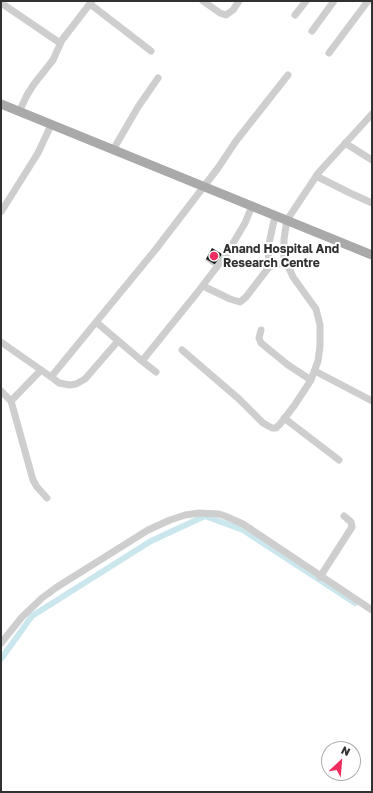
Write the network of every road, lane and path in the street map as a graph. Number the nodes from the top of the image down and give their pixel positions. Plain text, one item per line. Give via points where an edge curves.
1 (204, 1) edge
2 (239, 1) edge
3 (306, 1) edge
4 (334, 1) edge
5 (368, 1) edge
6 (1, 3) edge
7 (91, 3) edge
8 (295, 15) dead end
9 (312, 31) dead end
10 (60, 43) junction
11 (151, 51) dead end
12 (329, 53) dead end
13 (288, 75) dead end
14 (158, 78) dead end
15 (1, 104) edge
16 (19, 112) junction
17 (372, 114) edge
18 (51, 124) junction
19 (345, 143) junction
20 (113, 150) junction
21 (372, 160) edge
22 (316, 176) junction
23 (203, 186) junction
24 (372, 203) edge
25 (252, 206) junction
26 (1, 212) edge
27 (275, 216) junction
28 (287, 220) junction
29 (372, 255) edge
30 (286, 262) junction
31 (269, 267) junction
32 (203, 286) junction
33 (96, 322) junction
34 (261, 330) dead end
35 (118, 341) junction
36 (3, 346) edge
37 (182, 350) dead end
38 (142, 361) junction
39 (41, 370) junction
40 (315, 371) junction
41 (156, 372) dead end
42 (51, 377) junction
43 (311, 380) junction
44 (1, 391) edge
45 (11, 401) junction
46 (372, 401) edge
47 (284, 418) junction
48 (339, 460) dead end
49 (47, 498) dead end
50 (344, 516) dead end
51 (320, 577) junction
52 (372, 610) edge
53 (1, 643) edge

1 - 2 street via 226,15
3 - 8 street
4 - 9 street
5 - 12 street
6 - 10 street
7 - 10 street
7 - 11 street
10 - 16 street via 53,60 34,84
13 - 23 street
14 - 20 street
15 - 16 main road
16 - 18 main road
17 - 19 street
18 - 20 main road
18 - 26 street via 38,153
19 - 21 street
19 - 22 street
20 - 23 main road
22 - 24 street
22 - 28 street
23 - 25 main road
23 - 33 street
25 - 27 main road
25 - 32 street via 236,239
27 - 28 main road
27 - 31 street via 268,248
28 - 29 main road
28 - 30 street via 283,250
30 - 31 street
30 - 40 street via 319,316 320,346
31 - 32 street via 240,302 230,300
32 - 38 street
33 - 35 street
33 - 42 street
34 - 43 street via 258,338 261,343
35 - 38 street
35 - 42 street via 82,382 65,385
36 - 39 street
37 - 47 street via 263,423 276,428
38 - 41 street
39 - 42 street
39 - 45 street
40 - 43 street
40 - 46 street
43 - 47 street
44 - 45 street
45 - 49 street via 33,480
47 - 48 street
50 - 51 street via 351,522 352,527
51 - 52 street
51 - 53 street via 257,533 226,516 209,513 185,515 148,530 48,593 22,617

